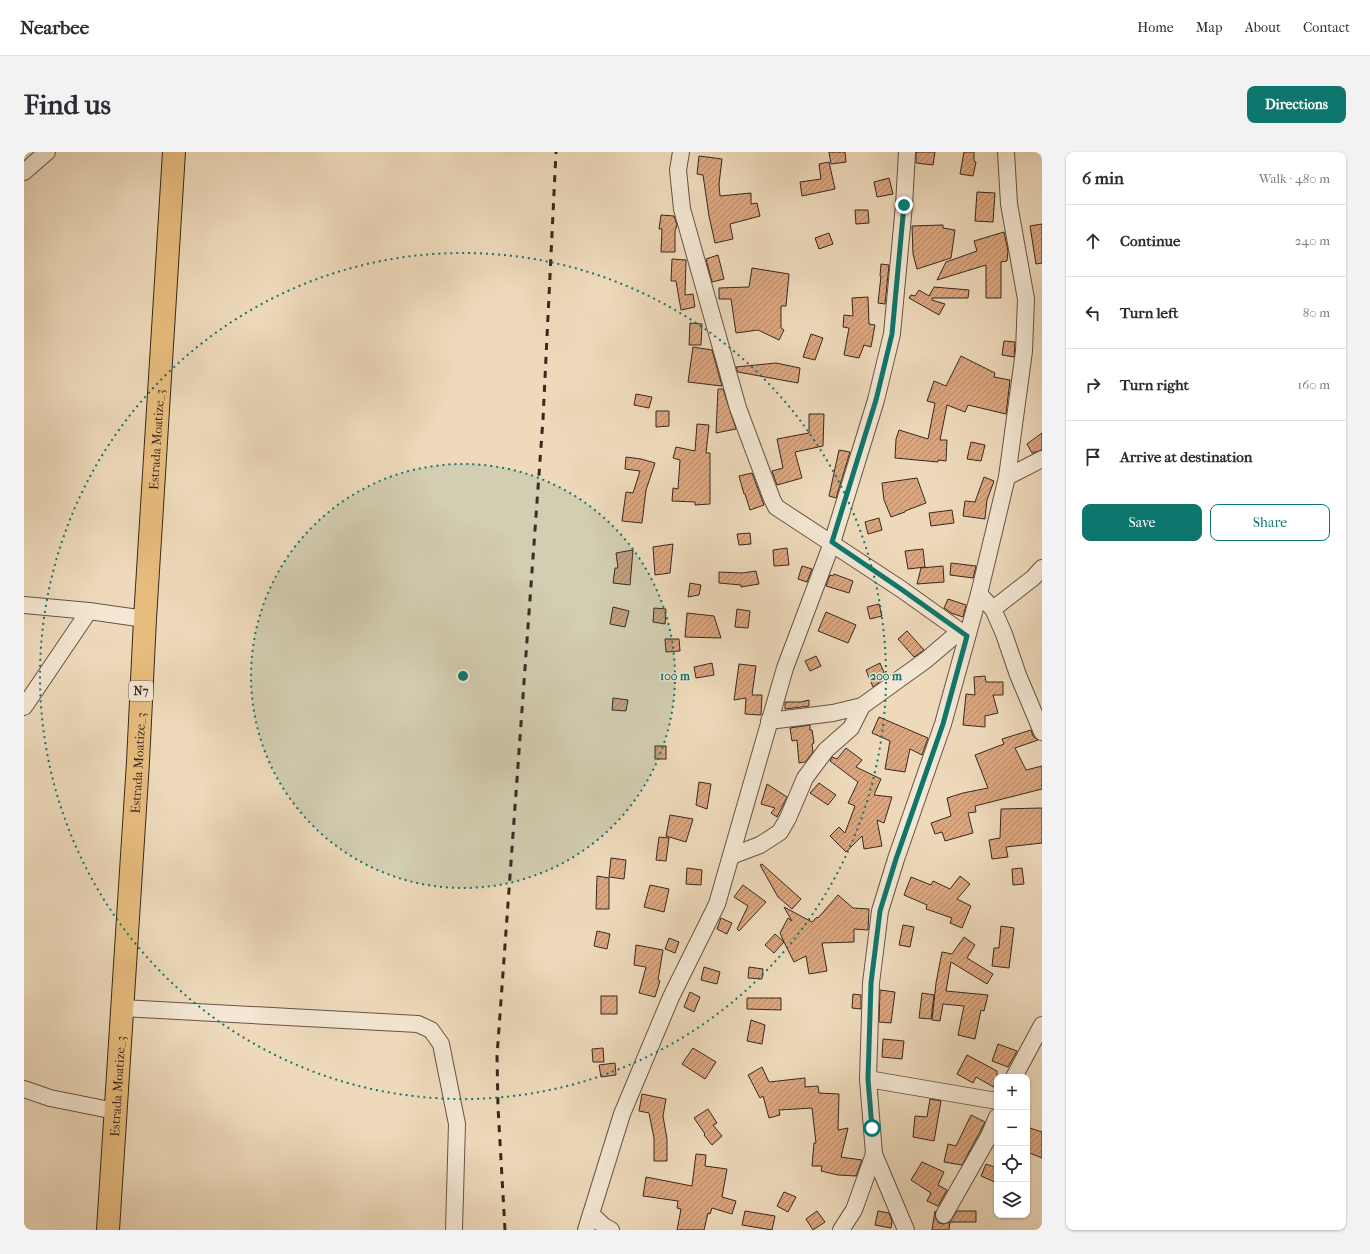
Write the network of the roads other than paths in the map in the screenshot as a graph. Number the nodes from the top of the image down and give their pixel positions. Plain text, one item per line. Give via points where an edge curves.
1 (47, 152) edge
2 (174, 152) edge
3 (681, 152) edge
4 (907, 152) edge
5 (1006, 152) edge
6 (24, 172) edge
7 (1042, 459) edge
8 (1007, 477) junction
9 (832, 542) junction
10 (1042, 568) edge
11 (979, 594) junction
12 (24, 605) edge
13 (993, 609) junction
14 (89, 611) junction
15 (145, 619) junction
16 (964, 633) junction
17 (862, 706) junction
18 (24, 707) edge
19 (769, 721) junction
20 (1042, 732) edge
21 (731, 856) junction
22 (122, 1008) junction
23 (1042, 1025) edge
24 (1016, 1074) edge
25 (868, 1079) junction
26 (24, 1089) edge
27 (994, 1100) edge
28 (115, 1111) junction
29 (994, 1124) edge
30 (874, 1154) junction
31 (591, 1214) junction
32 (944, 1215) dead end
33 (108, 1230) edge
34 (454, 1230) edge
35 (586, 1230) edge
36 (611, 1230) edge
37 (841, 1230) edge
38 (906, 1230) edge

1 - 6 street
2 - 15 highway, Estrada Moatize_3 / N7
3 - 9 street via 678,170 682,209 738,408 772,498 776,507 784,513
4 - 9 street via 892,334 876,400
5 - 8 street via 1008,204 1026,299 1024,351
7 - 8 street
8 - 11 street
9 - 16 street
9 - 19 street via 785,668
10 - 13 street
11 - 13 street
11 - 16 street
12 - 14 street
13 - 20 street
14 - 15 street
14 - 18 street
15 - 22 highway, Estrada Moatize_3 / N7
16 - 17 street
16 - 25 street via 943,724 880,911 871,983
17 - 19 street via 833,713
17 - 21 street via 851,728 826,750 805,778 780,832 760,845
19 - 21 street
21 - 31 street via 717,904 671,997 622,1114
22 - 28 highway, Estrada Moatize_3 / N7
22 - 34 street via 418,1024 431,1030 441,1044 457,1124
23 - 24 street
25 - 27 street
25 - 30 street
26 - 28 street via 50,1098
28 - 33 highway, Estrada Moatize_3 / N7
29 - 32 street
30 - 37 street via 854,1210
30 - 38 street
31 - 35 street
31 - 36 street

